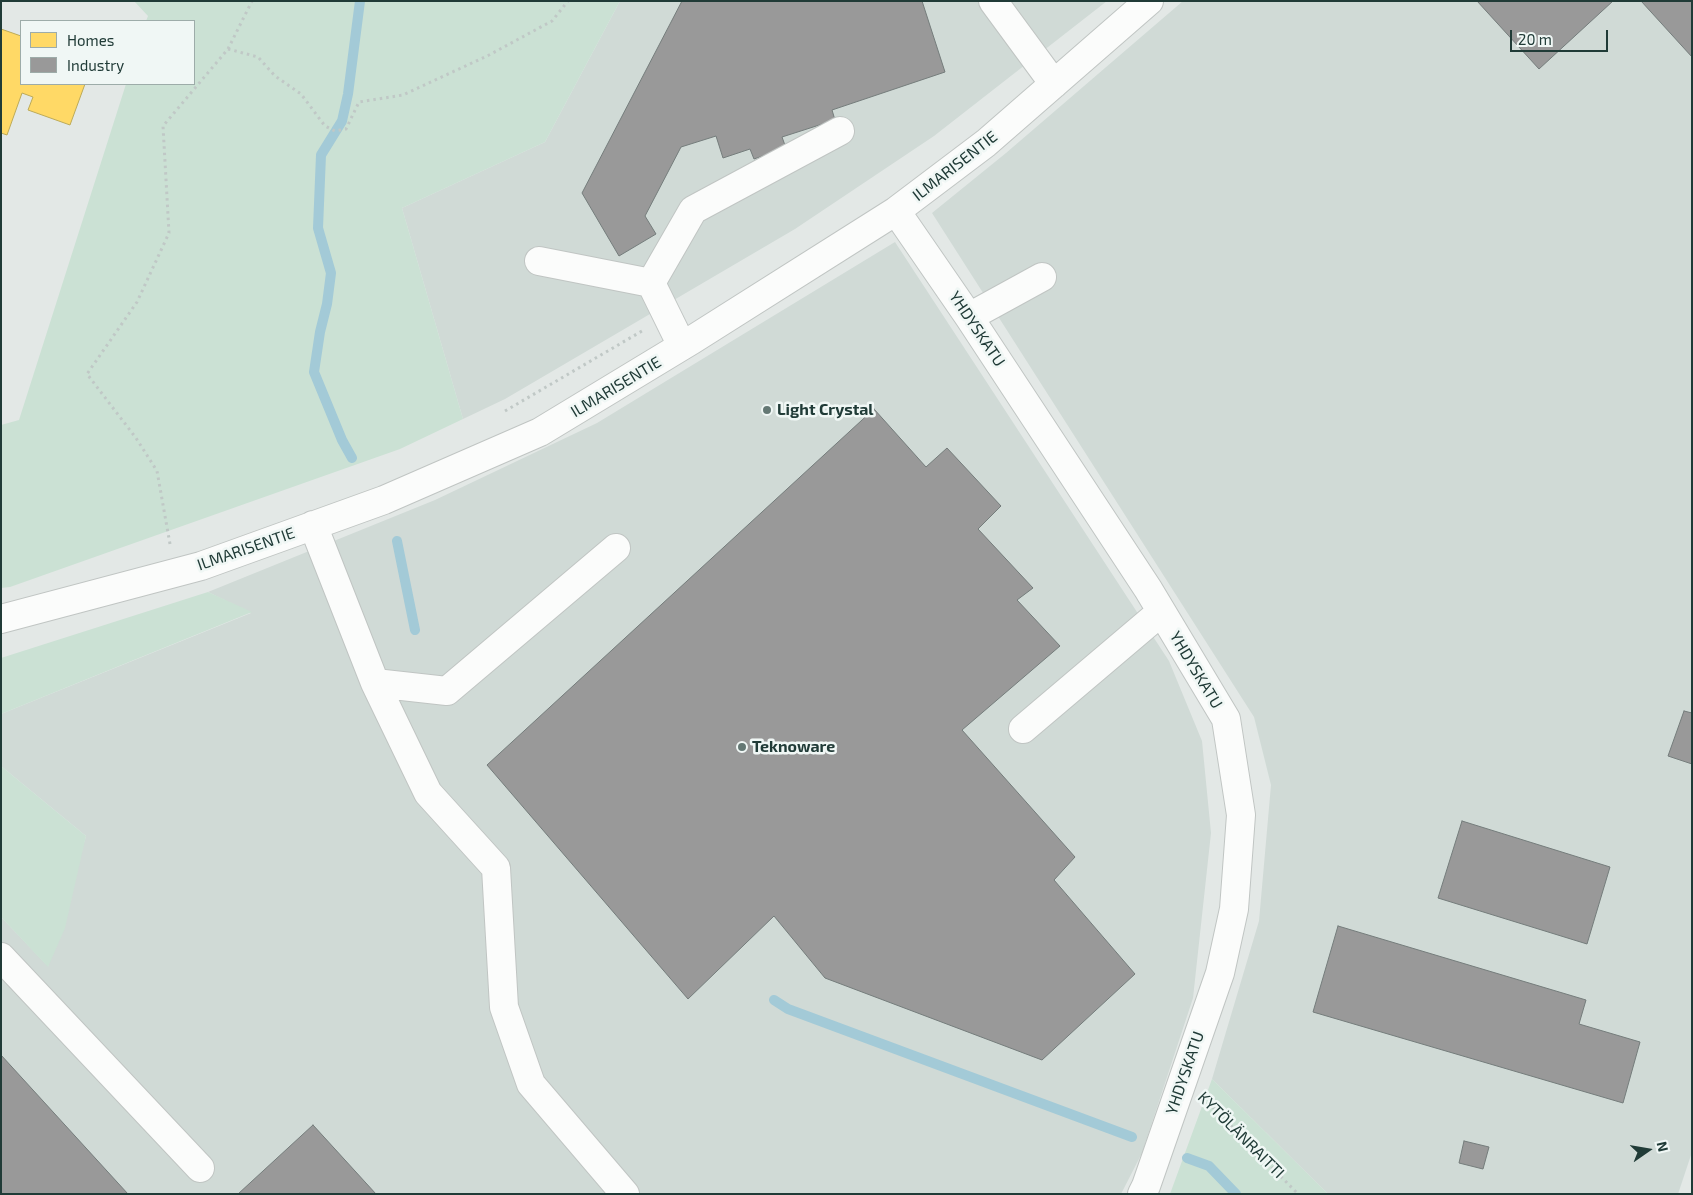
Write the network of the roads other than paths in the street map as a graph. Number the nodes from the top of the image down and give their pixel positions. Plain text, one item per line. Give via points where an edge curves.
1 (992, 1) edge
2 (1149, 1) edge
3 (1054, 84) junction
4 (840, 131) dead end
5 (896, 211) junction
6 (539, 261) dead end
7 (1042, 277) dead end
8 (652, 283) junction
9 (969, 317) junction
10 (682, 346) junction
11 (313, 526) junction
12 (616, 548) dead end
13 (1161, 612) junction
14 (1, 619) edge
15 (375, 683) junction
16 (1023, 729) dead end
17 (1, 957) edge
18 (200, 1168) dead end
19 (625, 1194) edge
20 (1142, 1194) edge

1 - 3 street
2 - 3 street, ILMARISENTIE
3 - 5 street, ILMARISENTIE via 986,143
4 - 8 street via 693,210
5 - 9 street, YHDYSKATU
5 - 10 street, ILMARISENTIE
6 - 8 street
7 - 9 street
8 - 10 street
9 - 13 street, YHDYSKATU
10 - 11 street, ILMARISENTIE via 540,432 384,500
11 - 14 street, ILMARISENTIE via 201,566
11 - 15 street
12 - 15 street via 447,691
13 - 16 street
13 - 20 street, YHDYSKATU via 1226,719 1241,815 1232,918 1220,973
15 - 19 street via 428,793 496,868 504,1007 531,1084
17 - 18 street

